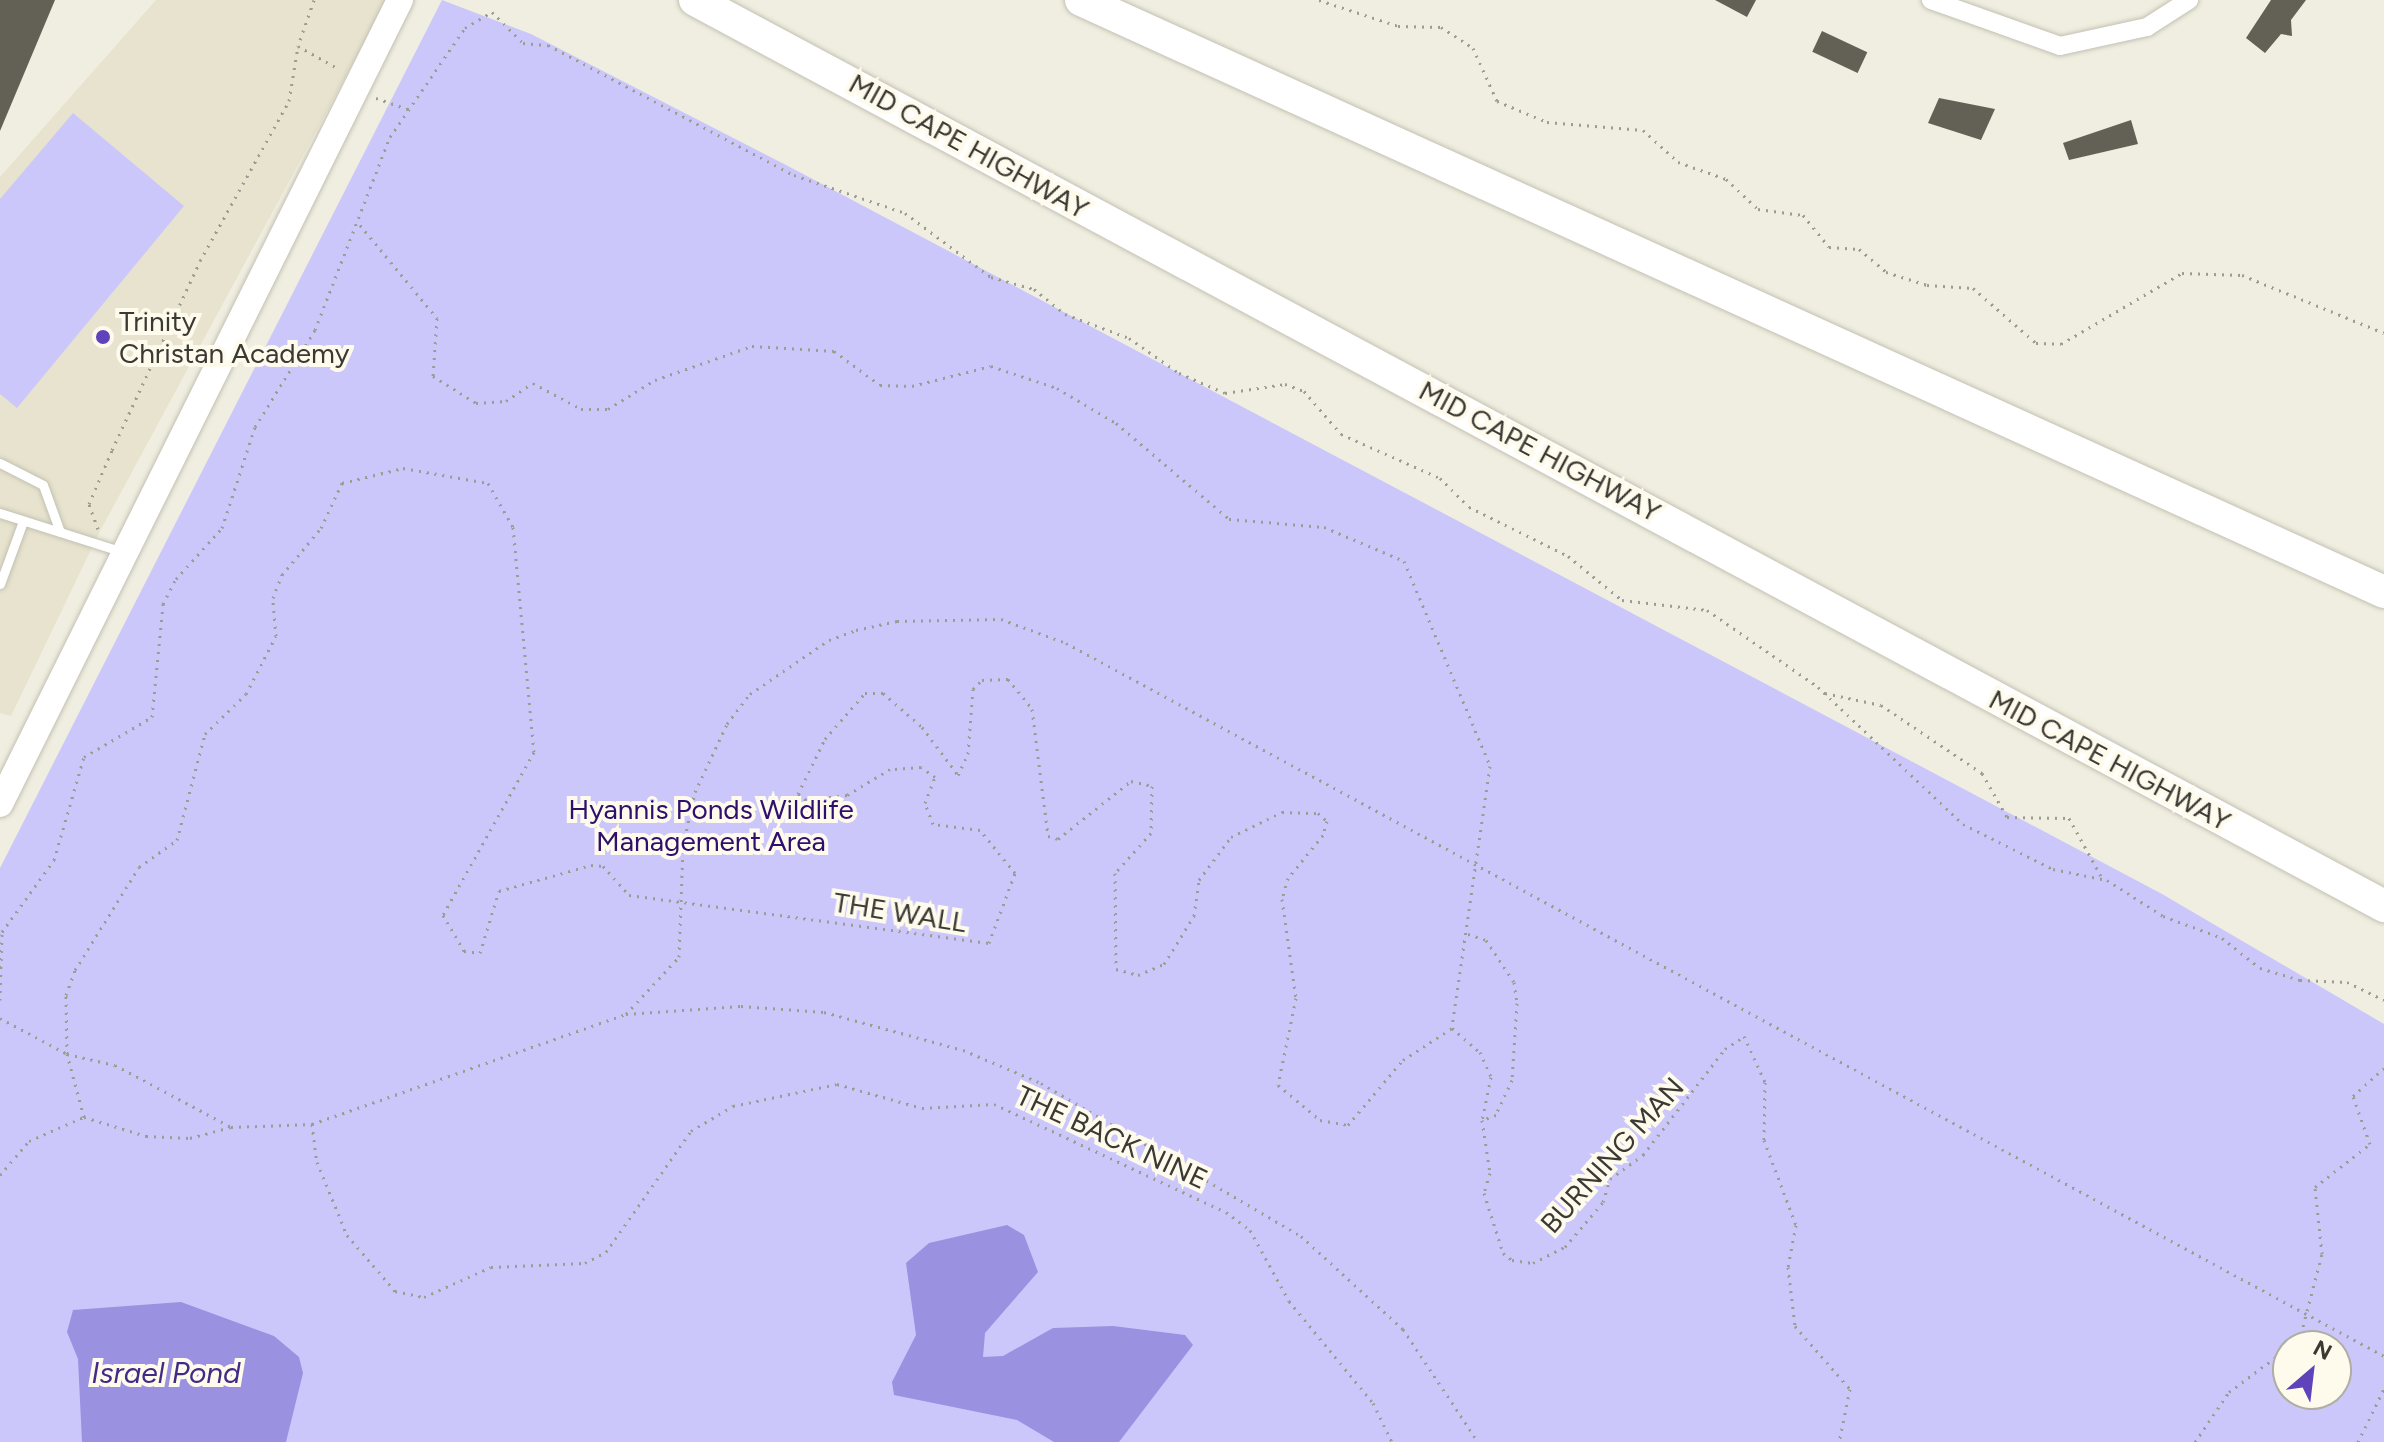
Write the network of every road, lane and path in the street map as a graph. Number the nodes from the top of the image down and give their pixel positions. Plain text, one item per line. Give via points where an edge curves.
1 (314, 0) edge
2 (400, 0) edge
3 (695, 0) edge
4 (1081, 0) edge
5 (1319, 0) edge
6 (1931, 0) edge
7 (2189, 0) edge
8 (298, 46) junction
9 (357, 86) junction
10 (410, 110) junction
11 (360, 225) junction
12 (2384, 333) edge
13 (0, 463) edge
14 (0, 513) edge
15 (23, 521) junction
16 (60, 532) junction
17 (115, 549) junction
18 (0, 584) edge
19 (2384, 592) edge
20 (1825, 693) junction
21 (0, 804) edge
22 (1479, 872) junction
23 (2102, 878) junction
24 (680, 903) junction
25 (2384, 906) edge
26 (1468, 934) junction
27 (0, 1000) edge
28 (2384, 1000) edge
29 (626, 1014) junction
30 (0, 1018) edge
31 (1452, 1028) junction
32 (67, 1054) junction
33 (2384, 1068) edge
34 (84, 1117) junction
35 (1482, 1120) junction
36 (312, 1124) junction
37 (231, 1127) junction
38 (0, 1175) edge
39 (2302, 1308) junction
40 (2301, 1330) edge
41 (2384, 1356) edge
42 (2272, 1360) edge
43 (2384, 1389) edge
44 (1392, 1442) edge
45 (1478, 1442) edge
46 (1839, 1442) edge
47 (2195, 1442) edge
48 (2358, 1442) edge

1 - 8 path
2 - 9 street
3 - 25 highway, MID CAPE HIGHWAY
4 - 19 highway
5 - 12 path via 1398,26 1441,27 1473,48 1497,101 1547,122 1592,120 1643,130 1678,162 1726,179 1758,209 1803,215 1829,247 1859,249 1886,272 1927,285 1973,288 2036,343 2061,344 2182,273 2242,275
6 - 7 street via 2060,46 2147,27
8 - 9 path
8 - 17 path via 289,101 200,261 89,504
9 - 10 path
9 - 17 street
10 - 11 path via 390,137
10 - 20 path via 465,28 492,12 523,43 548,45 794,175 905,213 991,277 1034,289 1065,314 1129,338 1179,373 1225,393 1285,384 1304,391 1341,434 1440,478 1469,507 1568,556 1622,600 1707,610
11 - 22 path via 437,318 433,376 476,403 506,401 533,383 581,409 608,409 655,380 752,346 834,351 880,385 912,386 991,366 1057,388 1116,423 1229,519 1324,527 1404,561 1490,766
11 - 27 path via 315,330 255,427 222,528 176,579 163,604 152,717 84,757 54,860 2,932
13 - 16 lane via 43,485
14 - 15 lane
15 - 16 lane
15 - 18 lane
16 - 17 lane
17 - 21 street
20 - 23 path via 1963,824 2053,869
20 - 23 path via 1881,705 1982,773 2007,817 2069,818
22 - 24 path via 1033,626 947,618 897,621 829,640 750,694 727,724 695,792
22 - 26 path
22 - 39 path via 1633,947
23 - 28 path via 2163,916 2222,938 2260,968 2300,980 2347,982
24 - 29 path via 679,957
24 - 31 path, THE WALL via 722,902 989,943 1015,873 980,830 933,824 925,803 935,777 921,767 890,769 825,800 798,794 825,739 865,693 883,693 913,718 958,775 968,754 973,689 995,677 1018,685 1032,709 1048,836 1058,839 1131,781 1152,786 1151,833 1115,873 1116,969 1138,975 1164,964 1194,916 1199,880 1218,849 1266,819 1302,808 1327,821 1282,899 1296,998 1278,1085 1320,1120 1348,1125 1403,1060
24 - 32 path via 629,895 603,866 591,865 499,891 480,953 464,951 445,928 443,915 534,752 513,527 499,492 478,477 403,468 371,475 342,483 321,528 282,575 273,598 276,636 246,694 205,734 177,840 139,867 75,970 66,995
26 - 31 path
26 - 35 path via 1486,940 1514,982 1517,1003 1512,1080 1496,1115
29 - 36 path
29 - 45 path via 741,1006 824,1012 963,1050 1041,1083 1227,1188 1356,1280 1435,1370
30 - 32 path
31 - 35 path via 1480,1052 1491,1077
32 - 34 path
32 - 37 path via 115,1065
33 - 39 path via 2353,1096 2370,1144 2315,1187 2322,1254
34 - 37 path via 146,1136 190,1138
34 - 38 path via 29,1141
35 - 46 path, BURNING MAN via 1490,1173 1484,1193 1503,1253 1533,1263 1565,1247 1603,1202 1610,1179 1643,1155 1725,1049 1744,1036 1765,1082 1764,1140 1796,1225 1788,1267 1795,1326 1850,1389
36 - 37 path
36 - 44 path, THE BACK NINE via 317,1162 347,1235 395,1291 424,1297 491,1267 585,1263 606,1252 691,1131 733,1106 837,1084 922,1108 994,1104 1226,1212 1250,1230 1289,1301 1373,1403
39 - 40 path
39 - 41 path
42 - 47 path via 2229,1392
43 - 48 path

